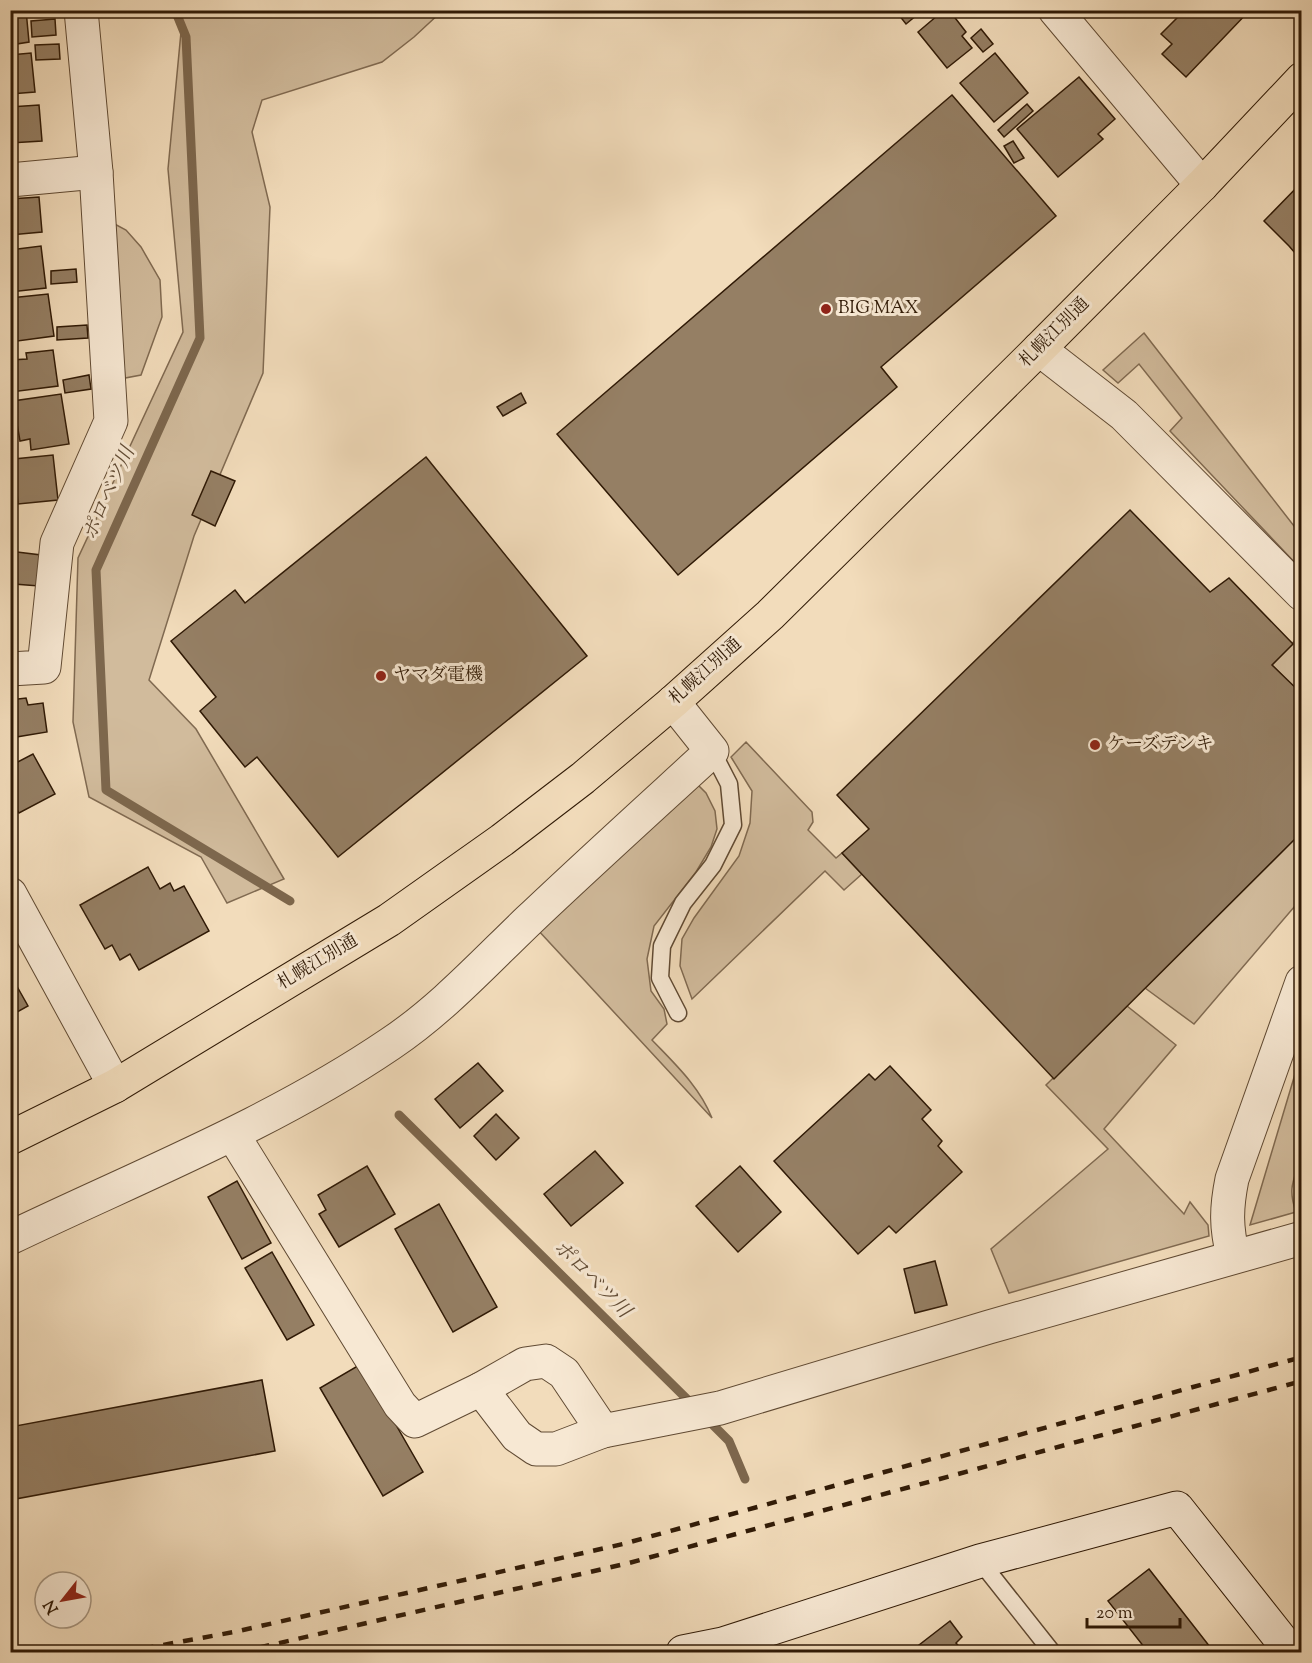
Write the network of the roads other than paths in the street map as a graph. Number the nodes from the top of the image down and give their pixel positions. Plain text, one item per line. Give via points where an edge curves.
1 (81, 10) edge
2 (1054, 10) edge
3 (1302, 79) edge
4 (96, 172) junction
5 (10, 180) edge
6 (1202, 184) junction
7 (1039, 349) junction
8 (1302, 594) edge
9 (10, 669) edge
10 (673, 702) junction
11 (712, 751) junction
12 (10, 894) edge
13 (1302, 982) edge
14 (678, 1013) dead end
15 (115, 1086) junction
16 (233, 1135) junction
17 (10, 1138) edge
18 (10, 1238) edge
19 (1302, 1238) edge
20 (1233, 1256) junction
21 (481, 1389) junction
22 (603, 1431) junction
23 (980, 1561) junction
24 (726, 1648) edge
25 (683, 1653) edge
26 (1052, 1653) edge
27 (1291, 1653) edge

1 - 4 street
2 - 6 street
3 - 6 highway, 札幌江別通
4 - 5 street
4 - 9 street via 111,421 57,543 44,667
6 - 7 highway, 札幌江別通
7 - 8 street via 1124,415
7 - 10 highway, 札幌江別通 via 770,615
10 - 11 street
10 - 15 highway, 札幌江別通 via 511,833 389,920
11 - 14 lane via 729,784 733,825 712,865 683,903 662,946 660,978
11 - 16 street via 448,998 392,1043
12 - 15 street
13 - 20 street via 1232,1179 1227,1229
15 - 17 highway, 札幌江別通
16 - 18 street
16 - 21 street via 400,1405 415,1421
19 - 20 street
20 - 22 street via 720,1408
21 - 22 street via 517,1436 536,1449 556,1449
21 - 22 street via 525,1364 546,1361 564,1373
23 - 24 street
23 - 26 lane
23 - 27 street via 1177,1508
24 - 25 street

